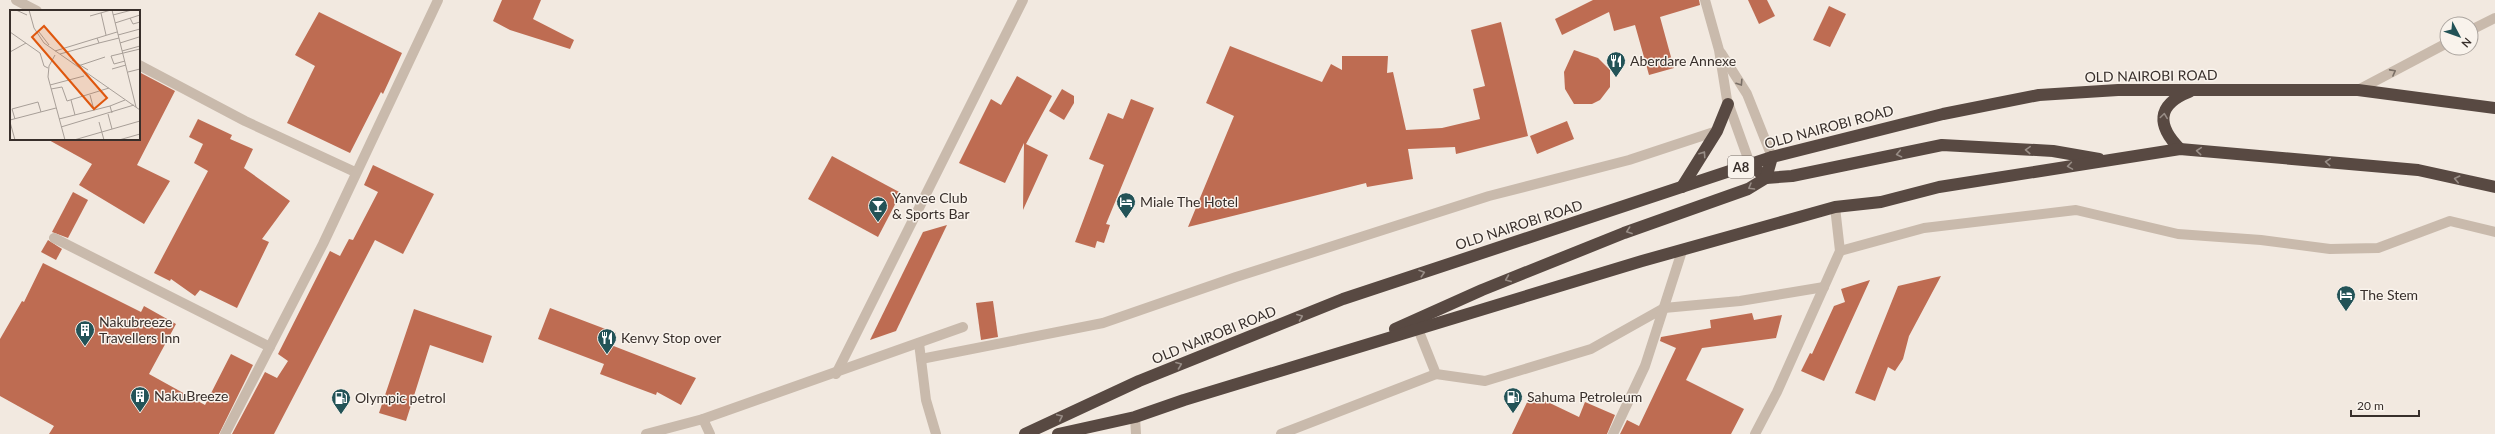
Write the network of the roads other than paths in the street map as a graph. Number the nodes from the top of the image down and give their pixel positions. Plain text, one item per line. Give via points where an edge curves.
1 (16, 0) edge
2 (438, 0) edge
3 (1023, 0) edge
4 (1705, 0) edge
5 (34, 10) edge
6 (2495, 18) edge
7 (2479, 26) edge
8 (2439, 47) edge
9 (1719, 50) junction
10 (140, 66) edge
11 (2192, 90) junction
12 (2358, 90) junction
13 (1728, 104) junction
14 (2495, 108) edge
15 (1717, 131) junction
16 (2180, 149) junction
17 (1772, 157) junction
18 (2108, 160) junction
19 (1750, 164) junction
20 (355, 172) junction
21 (1766, 178) junction
22 (1682, 187) junction
23 (2495, 187) edge
24 (1835, 207) junction
25 (2495, 232) edge
26 (54, 238) dead end
27 (1682, 251) junction
28 (1840, 251) junction
29 (1824, 287) junction
30 (1664, 308) junction
31 (962, 327) dead end
32 (1418, 329) junction
33 (919, 343) junction
34 (270, 347) junction
35 (1351, 349) junction
36 (921, 359) junction
37 (836, 374) junction
38 (1436, 374) junction
39 (1135, 417) junction
40 (703, 419) junction
41 (225, 434) edge
42 (646, 434) edge
43 (710, 434) edge
44 (936, 434) edge
45 (1025, 434) edge
46 (1058, 434) edge
47 (1136, 434) edge
48 (1280, 434) edge
49 (1613, 434) edge
50 (1755, 434) edge

1 - 5 street
2 - 20 street
3 - 37 street
4 - 9 street
6 - 7 street
12 -> 8 street
9 - 13 street
9 -> 17 street via 1747,94
10 - 20 street via 245,121
11 - 12 highway, OLD NAIROBI ROAD / A8
16 -> 11 highway via 2168,137 2162,119 2173,100
11 - 17 highway, OLD NAIROBI ROAD / A8 via 2118,90 2039,95 1943,114
12 - 14 highway, OLD NAIROBI ROAD / A8
13 - 15 highway
13 - 19 street
22 -> 15 highway
15 - 36 street via 1629,160 1489,196 1236,277 1103,323
16 - 18 highway
23 -> 16 highway via 2418,170
17 - 19 highway, OLD NAIROBI ROAD / A8
17 - 21 highway
18 -> 21 highway via 2053,151 1942,145 1792,176
18 -> 24 highway via 1939,187 1881,202
19 - 21 highway
19 - 22 highway, OLD NAIROBI ROAD / A8
20 - 34 street via 323,244
21 -> 35 highway via 1732,196 1624,233 1482,290
45 -> 22 highway, OLD NAIROBI ROAD / A8 via 1139,381 1343,299
24 - 27 highway
24 - 28 street
25 - 28 street via 2450,220 2378,248 2330,249 2261,240 2178,234 2076,210 1924,228
26 - 34 street
27 - 30 street
27 - 32 highway
28 - 29 street
29 - 30 street via 1740,301
29 - 50 street via 1777,392
30 - 38 street via 1591,349 1485,381
30 - 49 street via 1644,366
31 - 33 street
32 - 35 highway
32 - 38 street
33 - 36 street
33 - 37 street
34 - 41 street
35 - 39 highway
36 - 44 street via 926,400
37 - 40 street
38 - 48 street
39 - 46 highway
39 - 47 street
40 - 42 street
40 - 43 street

